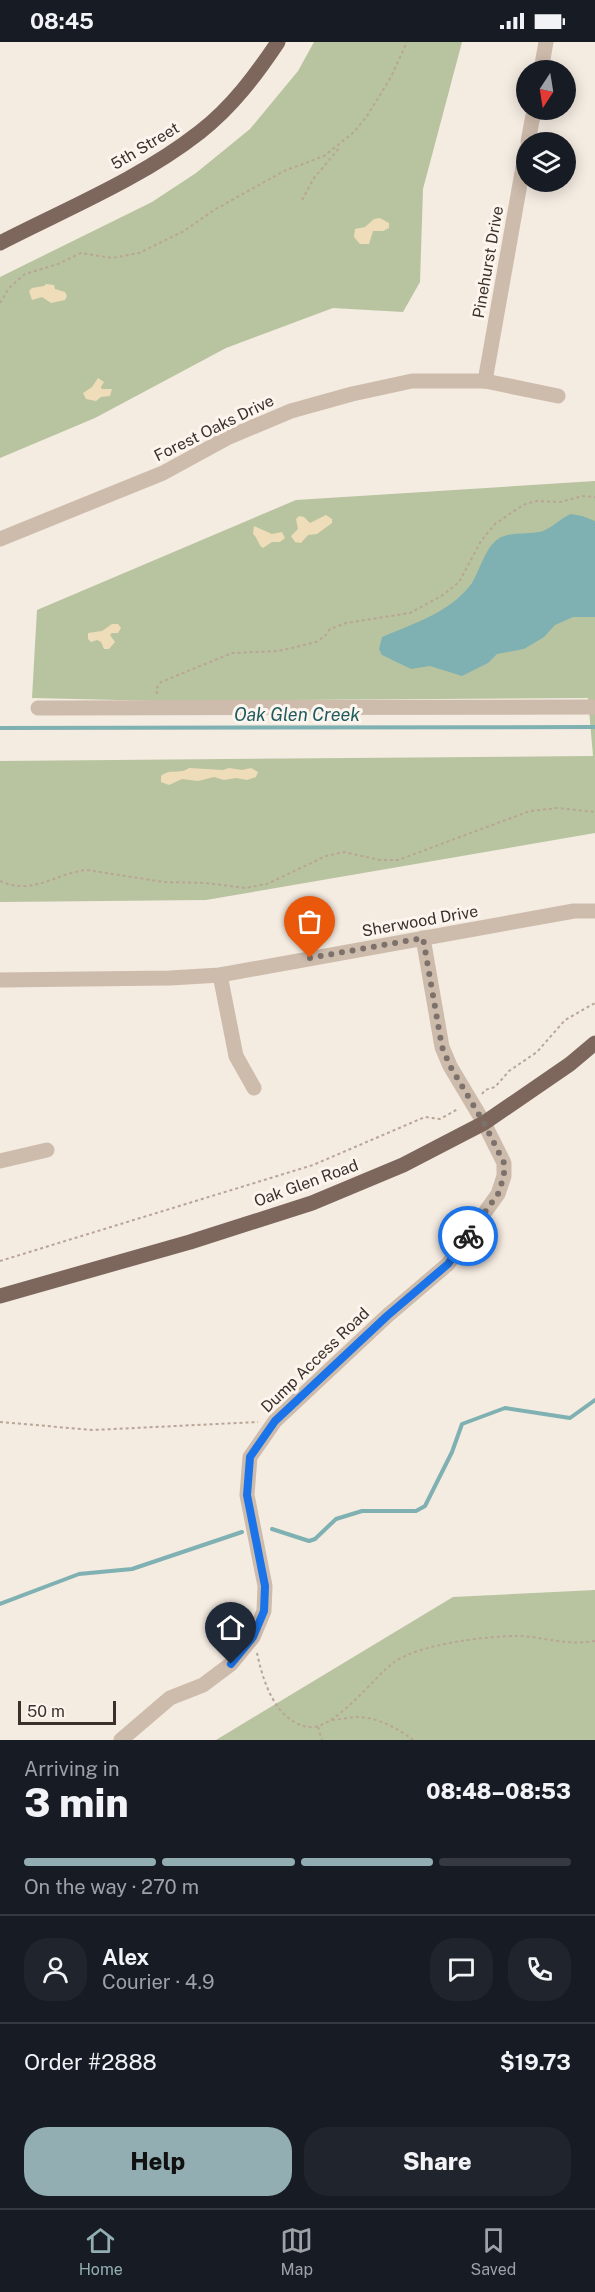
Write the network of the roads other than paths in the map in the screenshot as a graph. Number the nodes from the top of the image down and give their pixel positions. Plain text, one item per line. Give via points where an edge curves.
1 (278, 42) edge
2 (546, 42) edge
3 (543, 60) edge
4 (519, 192) edge
5 (0, 243) edge
6 (485, 381) junction
7 (558, 396) dead end
8 (0, 539) edge
9 (595, 706) edge
10 (38, 708) dead end
11 (595, 911) edge
12 (423, 938) junction
13 (220, 975) junction
14 (0, 980) edge
15 (595, 1043) edge
16 (254, 1088) dead end
17 (484, 1123) junction
18 (47, 1150) dead end
19 (0, 1161) edge
20 (0, 1296) edge
21 (121, 1740) edge

1 - 5 main road, 5th Street via 259,72 202,131 152,166
2 - 3 street
4 - 6 street, Pinehurst Drive
6 - 7 street, Forest Oaks Drive
6 - 8 street, Forest Oaks Drive via 412,381 291,411 229,437 163,473
9 - 10 street
11 - 12 street, Sherwood Drive via 574,911
12 - 13 street, Sherwood Drive
12 - 17 street, Dump Access Road via 442,1047
13 - 14 street, Sherwood Drive
13 - 16 street via 236,1056
15 - 17 main road, Oak Glen Road
17 - 20 main road, Oak Glen Road via 403,1165 312,1203
17 - 21 street, Dump Access Road via 504,1163 498,1194 448,1264 275,1421 250,1457 247,1495 265,1586 264,1611 253,1637 231,1664 204,1685 170,1698
18 - 19 street

